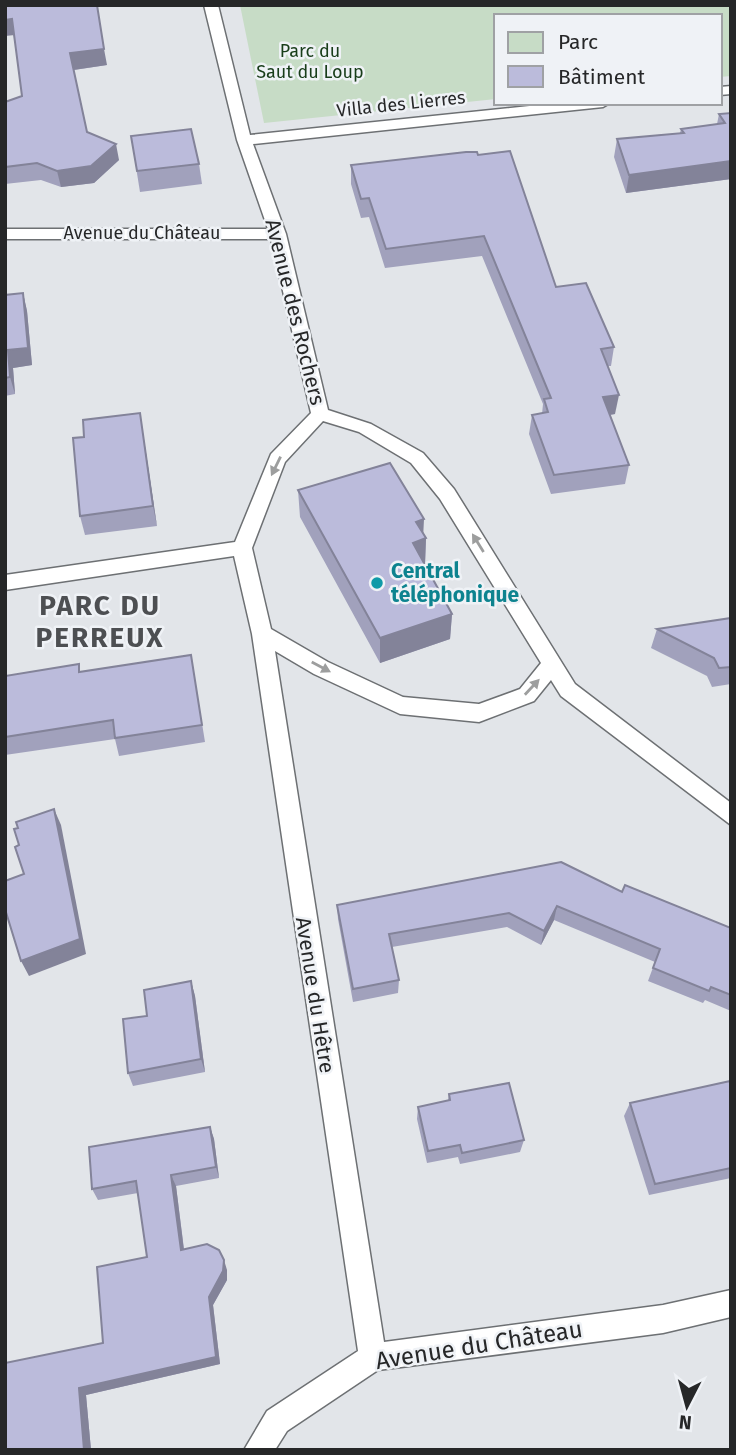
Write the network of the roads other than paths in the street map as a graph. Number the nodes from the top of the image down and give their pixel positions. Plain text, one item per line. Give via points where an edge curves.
1 (211, 5) edge
2 (584, 105) edge
3 (244, 140) junction
4 (5, 234) edge
5 (278, 234) junction
6 (320, 414) junction
7 (242, 548) junction
8 (5, 583) edge
9 (262, 634) junction
10 (551, 665) junction
11 (731, 816) edge
12 (731, 1303) edge
13 (373, 1357) junction
14 (258, 1450) edge

1 - 3 lane, Avenue des Rochers
2 - 3 lane, Villa des Lierres
3 - 5 lane, Avenue des Rochers
4 - 5 lane, Avenue du Château
5 - 6 lane, Avenue des Rochers
6 -> 7 lane via 277,459
10 -> 6 lane, Avenue des Rochers via 447,494 417,458 365,428
7 - 8 lane
7 - 9 lane, Avenue du Hêtre
9 -> 10 lane via 400,705 479,713 527,695
9 - 13 lane, Avenue du Hêtre
10 - 11 lane, Avenue des Rochers via 568,690
12 - 13 lane, Avenue du Château via 663,1319
13 - 14 lane, Avenue du Château via 277,1421

